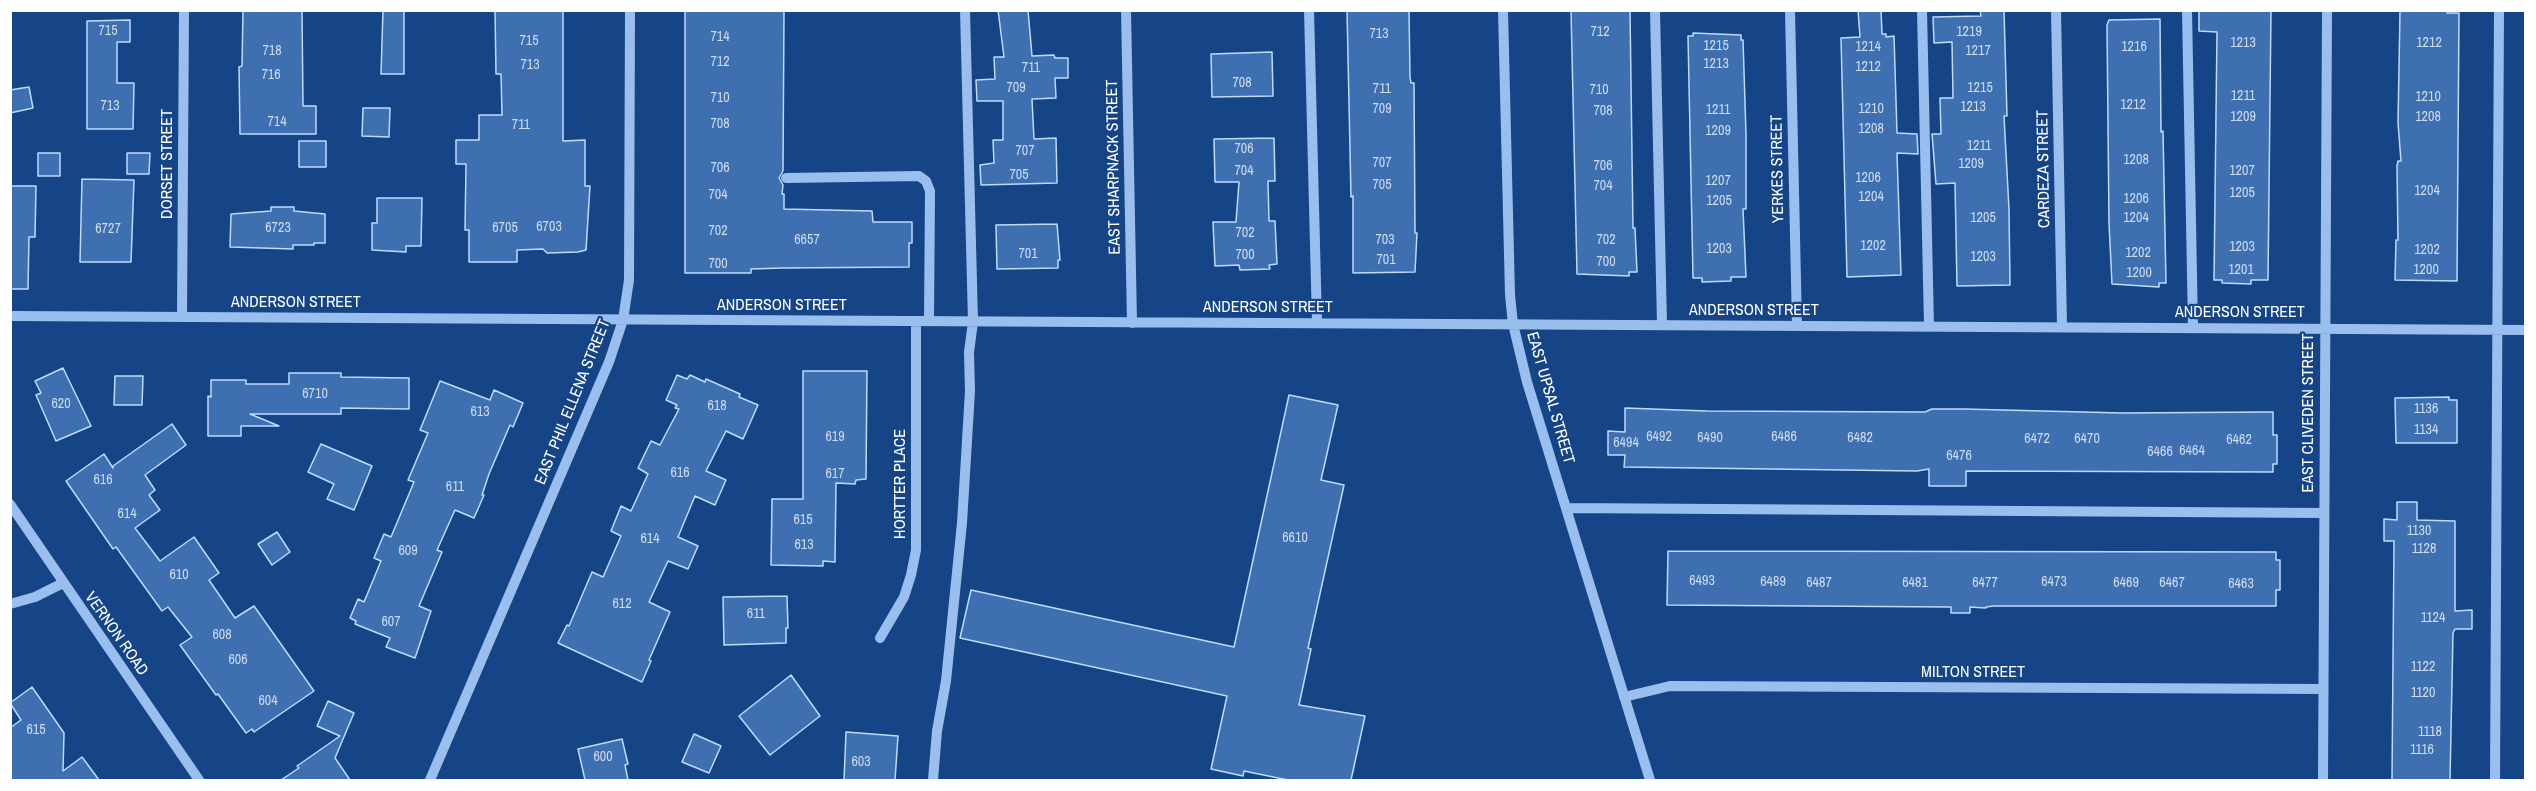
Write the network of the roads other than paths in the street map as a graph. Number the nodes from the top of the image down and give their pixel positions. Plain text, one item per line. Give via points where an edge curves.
1 (184, 10) edge
2 (630, 10) edge
3 (965, 10) edge
4 (1126, 10) edge
5 (1309, 10) edge
6 (1503, 10) edge
7 (1655, 10) edge
8 (1790, 10) edge
9 (1922, 10) edge
10 (2056, 10) edge
11 (2187, 10) edge
12 (2327, 10) edge
13 (2499, 10) edge
14 (786, 178) dead end
15 (10, 316) edge
16 (182, 317) junction
17 (623, 320) junction
18 (916, 321) junction
19 (929, 321) junction
20 (973, 322) junction
21 (1132, 323) junction
22 (1317, 323) junction
23 (1513, 324) junction
24 (1662, 325) junction
25 (1797, 326) junction
26 (1929, 326) junction
27 (2062, 327) junction
28 (2193, 328) junction
29 (2325, 329) junction
30 (2497, 330) junction
31 (2526, 330) edge
32 (10, 504) edge
33 (1566, 508) junction
34 (2324, 513) junction
35 (63, 583) junction
36 (10, 604) edge
37 (880, 638) dead end
38 (2323, 689) junction
39 (1624, 697) junction
40 (199, 780) edge
41 (430, 780) edge
42 (933, 780) edge
43 (1650, 780) edge
44 (2323, 780) edge
45 (2495, 780) edge

1 - 16 street, DORSET STREET
2 - 17 street, EAST PHIL ELLENA STREET via 629,280
3 - 20 street
4 - 21 street, EAST SHARPNACK STREET
5 - 22 street
6 - 23 street, EAST UPSAL STREET
7 - 24 street
8 - 25 street, YERKES STREET
9 - 26 street
10 - 27 street, CARDEZA STREET
11 - 28 street
12 - 29 street, EAST CLIVEDEN STREET
13 - 30 street
14 - 19 street via 919,176 926,181 930,191
15 - 16 street, ANDERSON STREET
16 - 17 street, ANDERSON STREET
17 - 18 street, ANDERSON STREET
17 - 41 street, EAST PHIL ELLENA STREET via 609,362
18 - 19 street, ANDERSON STREET
18 - 37 street, HORTTER PLACE via 916,550 903,597
19 - 20 street, ANDERSON STREET
20 - 21 street, ANDERSON STREET
20 - 42 street via 962,523
21 - 22 street, ANDERSON STREET
22 - 23 street, ANDERSON STREET
23 - 24 street, ANDERSON STREET
23 - 33 street, EAST UPSAL STREET
24 - 25 street, ANDERSON STREET
25 - 26 street, ANDERSON STREET
26 - 27 street, ANDERSON STREET
27 - 28 street, ANDERSON STREET
28 - 29 street, ANDERSON STREET
29 - 30 street, ANDERSON STREET
29 - 34 street, EAST CLIVEDEN STREET
30 - 31 street, ANDERSON STREET
30 - 45 street
32 - 35 street, VERNON ROAD
33 - 34 street
33 - 39 street, EAST UPSAL STREET
34 - 38 street, EAST CLIVEDEN STREET
35 - 36 street
35 - 40 street, VERNON ROAD
38 - 39 street, MILTON STREET via 1670,686
38 - 44 street, EAST CLIVEDEN STREET
39 - 43 street, EAST UPSAL STREET

